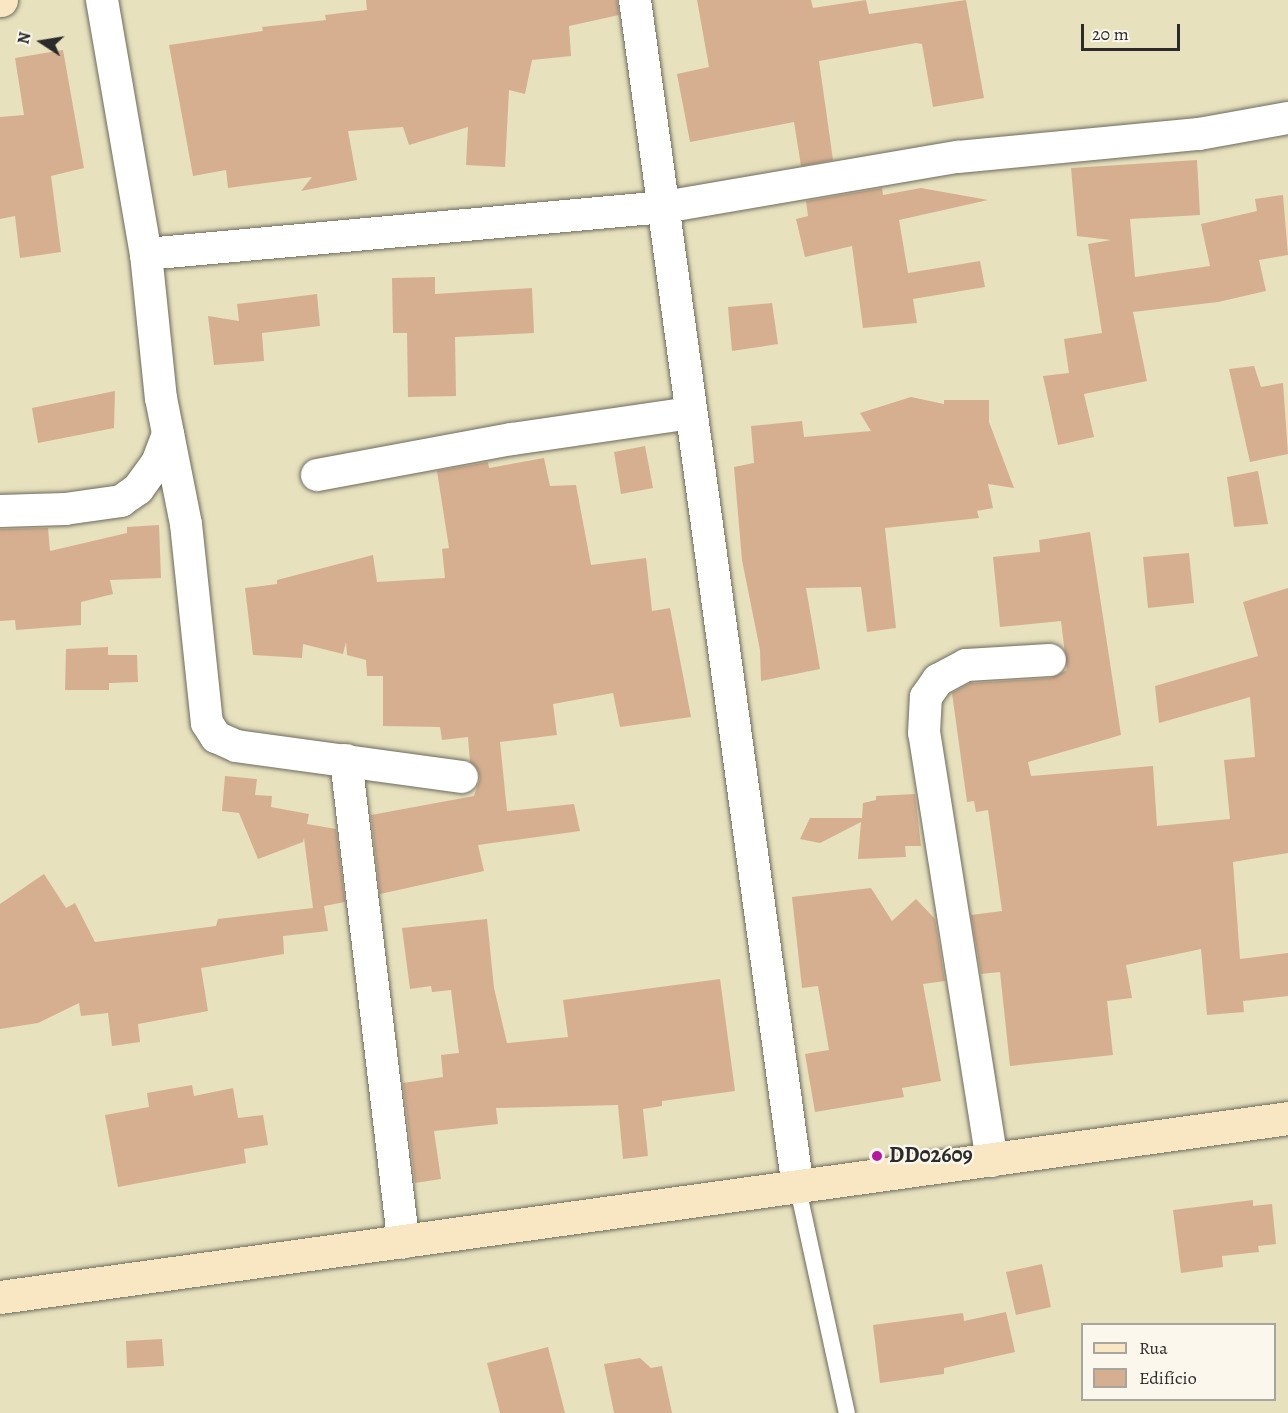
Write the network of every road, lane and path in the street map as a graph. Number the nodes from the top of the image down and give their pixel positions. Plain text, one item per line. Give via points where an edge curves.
1 (102, 0) edge
2 (635, 0) edge
3 (1288, 118) edge
4 (664, 207) junction
5 (146, 254) junction
6 (692, 413) junction
7 (168, 434) junction
8 (317, 475) dead end
9 (0, 511) edge
10 (1050, 660) dead end
11 (346, 760) junction
12 (462, 777) dead end
13 (1288, 1119) edge
14 (992, 1161) junction
15 (798, 1189) junction
16 (404, 1243) junction
17 (0, 1298) edge
18 (847, 1413) edge

1 - 5 street
2 - 4 street
3 - 4 street via 1199,134 958,157
4 - 5 street
4 - 6 street
5 - 7 street
6 - 8 street via 512,439
6 - 15 street
7 - 9 street via 157,463 138,489 121,501 64,509
7 - 11 street via 186,524 207,723 216,737 236,746
10 - 14 street via 966,665 938,680 926,697 924,733
11 - 12 street
11 - 16 street
13 - 14 main road
14 - 15 main road
15 - 16 main road
15 - 18 lane
16 - 17 main road

